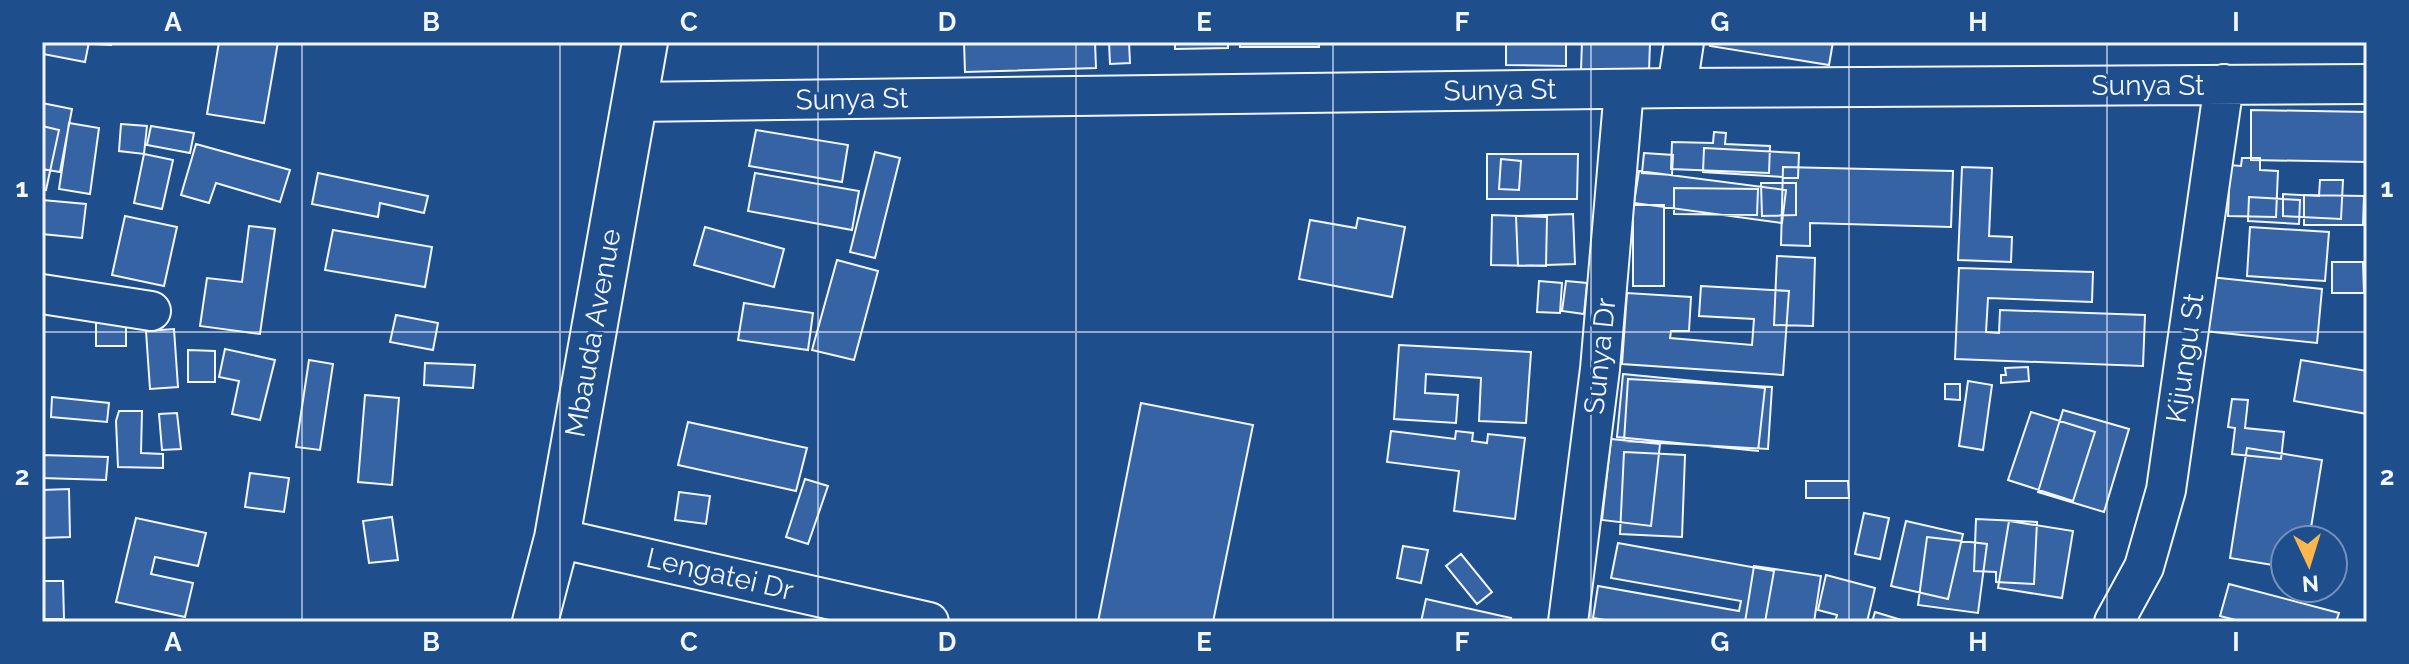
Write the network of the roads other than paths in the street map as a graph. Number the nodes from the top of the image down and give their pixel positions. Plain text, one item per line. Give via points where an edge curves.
1 (645, 42) edge
2 (1684, 42) edge
3 (2224, 84) junction
4 (2367, 84) edge
5 (1677, 88) junction
6 (1624, 89) junction
7 (633, 102) junction
8 (42, 294) edge
9 (151, 311) dead end
10 (557, 538) junction
11 (535, 622) edge
12 (929, 622) edge
13 (1568, 622) edge
14 (2114, 622) edge

1 - 7 street, Mbauda Avenue
2 - 5 street
3 - 4 street, Sunya St
3 - 5 street, Sunya St
3 - 14 street, Kijungu St via 2166,490 2144,567
5 - 6 street, Sunya St
6 - 7 street, Sunya St
6 - 13 street, Sunya Dr via 1600,369
7 - 10 street, Mbauda Avenue
8 - 9 street
10 - 11 street, Mbauda Avenue
10 - 12 street, Lengatei Dr

